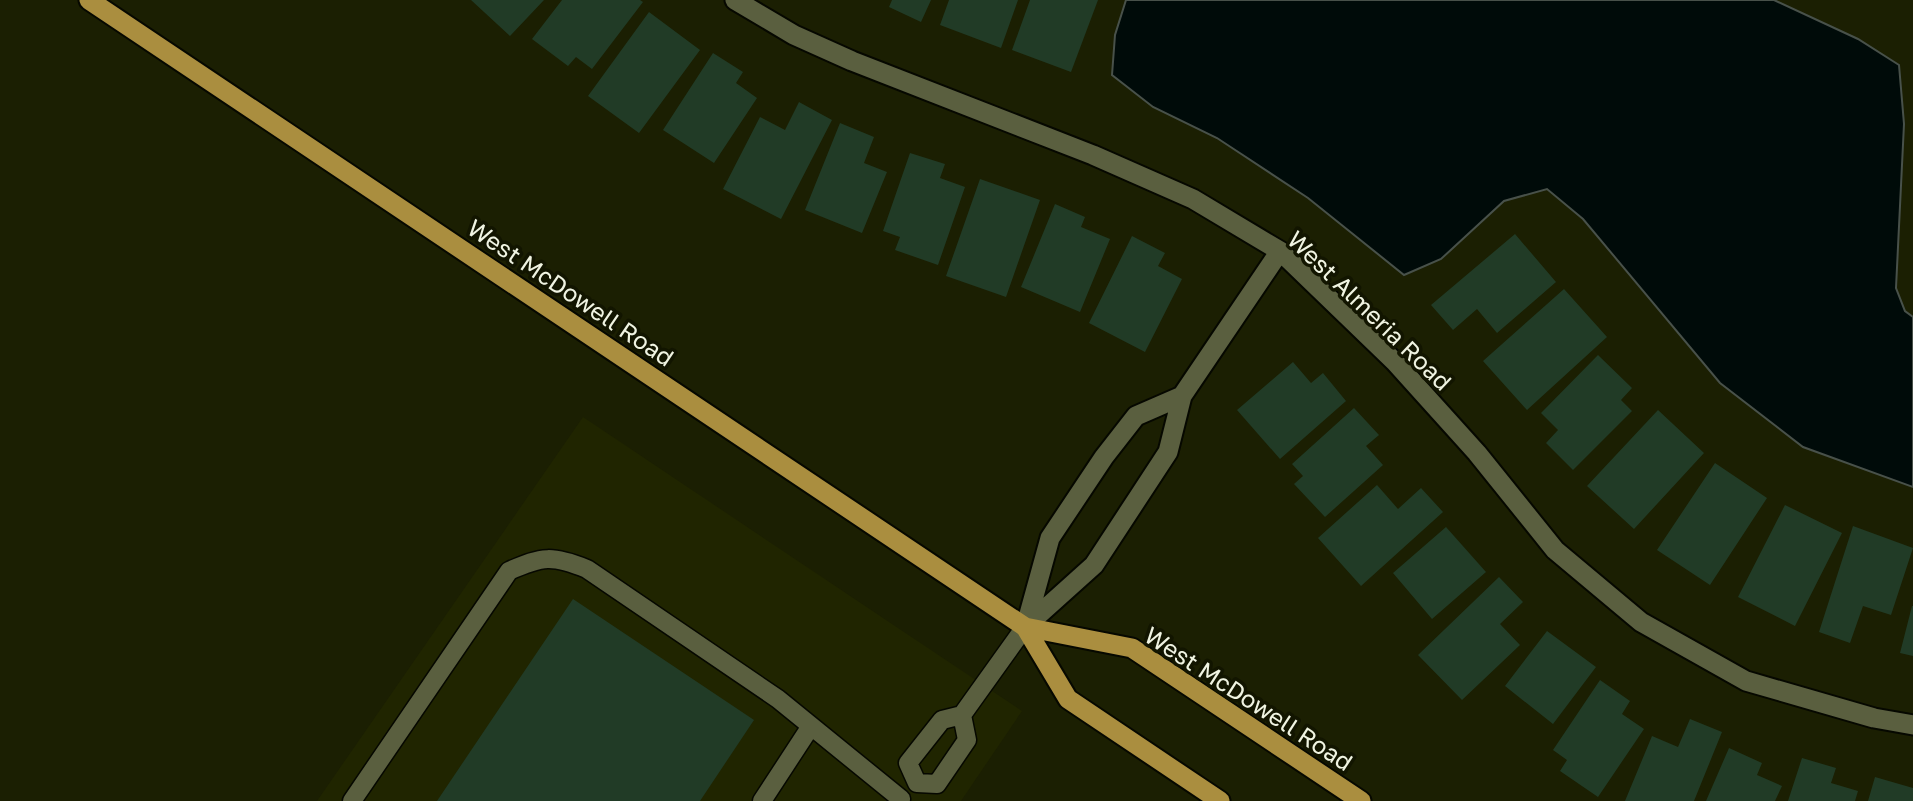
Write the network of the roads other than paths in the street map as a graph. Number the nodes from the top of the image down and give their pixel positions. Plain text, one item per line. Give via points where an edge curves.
1 (89, 0) edge
2 (735, 0) edge
3 (1280, 251) junction
4 (1182, 396) junction
5 (1025, 627) junction
6 (962, 715) junction
7 (1913, 725) edge
8 (811, 726) junction
9 (917, 783) junction
10 (900, 800) edge
11 (352, 801) edge
12 (762, 801) edge
13 (1220, 801) edge
14 (1361, 801) edge

1 - 5 main road, West McDowell Road
2 - 3 street, West Almeria Road via 794,35 852,61 1193,199
3 - 4 street
3 - 7 street, West Almeria Road via 1395,362 1555,550 1641,622 1746,681
4 - 5 street via 1168,452 1094,565
4 - 5 street via 1136,416 1104,457 1051,538
5 - 6 lane
5 - 13 main road, West McDowell Road via 1068,699
5 - 14 main road, West McDowell Road via 1132,648
6 - 9 lane via 942,720 908,763
6 - 9 lane via 967,740 937,783
8 - 10 lane
8 - 11 lane via 587,569 540,557 509,571
8 - 12 lane
9 - 10 lane

